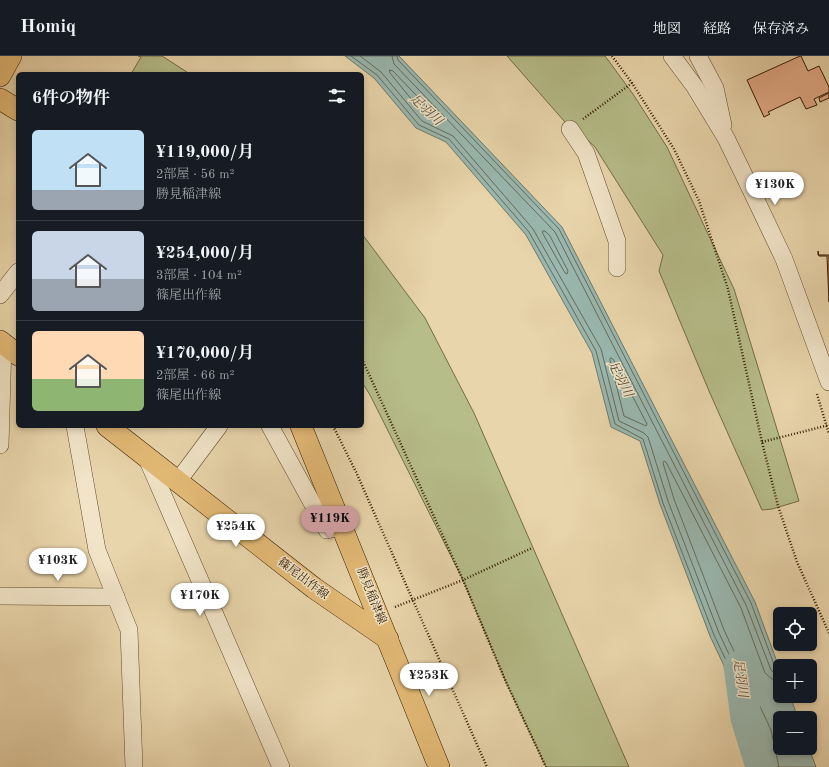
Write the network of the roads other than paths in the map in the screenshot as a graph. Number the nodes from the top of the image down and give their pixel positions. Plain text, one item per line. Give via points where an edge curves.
1 (11, 56) edge
2 (672, 56) edge
3 (698, 56) edge
4 (0, 76) edge
5 (0, 99) edge
6 (16, 109) edge
7 (570, 129) road end
8 (726, 138) junction
9 (617, 268) dead end
10 (16, 274) edge
11 (0, 294) edge
12 (7, 347) edge
13 (829, 382) edge
14 (75, 428) edge
15 (114, 428) edge
16 (218, 428) edge
17 (271, 428) edge
18 (302, 428) edge
19 (0, 445) edge
20 (146, 456) junction
21 (178, 481) junction
22 (342, 526) junction
23 (0, 596) edge
24 (116, 597) junction
25 (388, 639) junction
26 (134, 767) edge
27 (280, 767) edge
28 (439, 767) edge

1 - 4 main road
2 - 8 street via 695,87
3 - 8 street via 715,88
5 - 6 main road
7 - 9 street via 586,153 617,241
8 - 13 street via 784,259
10 - 11 street
12 - 19 street
14 - 24 street via 97,550
15 - 20 main road, 篠尾出作線
16 - 21 street
17 - 22 street via 328,530
18 - 22 main road, 勝見稲津線
20 - 21 main road, 篠尾出作線
20 - 27 street
21 - 25 main road, 篠尾出作線 via 314,588
22 - 25 main road, 勝見稲津線
23 - 24 street
24 - 26 street via 129,630
25 - 28 main road, 勝見稲津線

